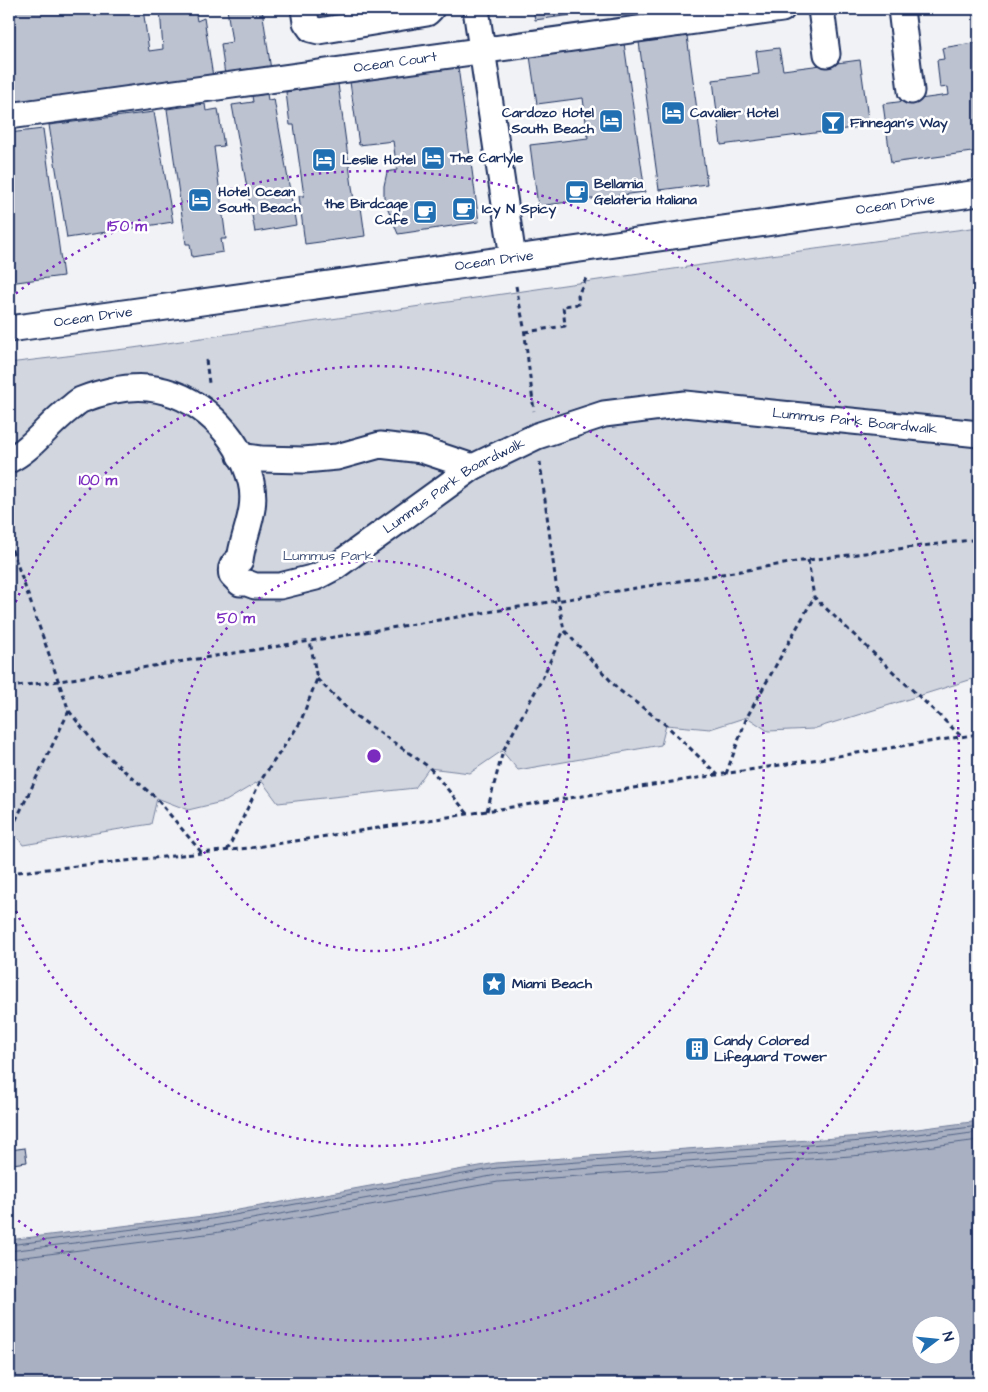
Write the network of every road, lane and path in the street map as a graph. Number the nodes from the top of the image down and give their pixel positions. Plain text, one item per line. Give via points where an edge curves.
1 (304, 9) edge
2 (431, 9) edge
3 (476, 9) edge
4 (780, 9) edge
5 (821, 9) edge
6 (901, 9) edge
7 (482, 50) junction
8 (828, 54) dead end
9 (911, 91) dead end
10 (9, 116) edge
11 (979, 193) edge
12 (513, 258) junction
13 (587, 276) dead end
14 (516, 286) dead end
15 (9, 329) edge
16 (524, 332) junction
17 (979, 434) edge
18 (537, 436) junction
19 (240, 456) junction
20 (9, 460) edge
21 (473, 467) junction
22 (979, 539) edge
23 (9, 541) edge
24 (808, 560) junction
25 (814, 597) junction
26 (558, 599) junction
27 (564, 630) junction
28 (310, 641) junction
29 (317, 679) junction
30 (60, 681) junction
31 (9, 687) edge
32 (69, 711) junction
33 (979, 734) edge
34 (962, 737) junction
35 (726, 774) junction
36 (718, 775) junction
37 (487, 811) junction
38 (469, 814) junction
39 (9, 834) edge
40 (227, 851) junction
41 (202, 853) junction
42 (9, 873) edge

1 - 2 street via 306,22 311,29 319,31 427,13
3 - 7 street
4 - 7 street, Ocean Court
5 - 8 street
6 - 9 street
7 - 10 street, Ocean Court
7 - 12 street
11 - 12 street, Ocean Drive
12 - 15 street, Ocean Drive
13 - 16 path via 578,295 579,304 563,306 565,326
14 - 16 path
16 - 18 path
17 - 18 street, Lummus Park Boardwalk via 685,404 604,414
18 - 21 street, Lummus Park Boardwalk
18 - 26 path
19 - 20 street, Lummus Park Boardwalk via 230,437 194,404 148,388 114,390 79,401 56,418 21,454
19 - 21 street via 304,460 337,457 380,445 422,450
19 - 21 street, Lummus Park Boardwalk via 251,482 252,505 240,560 231,572 236,581 255,586 280,586 316,577 335,568
22 - 24 path
23 - 30 path
24 - 25 path
24 - 26 path
25 - 34 path
25 - 35 path via 747,717
26 - 27 path
26 - 28 path
27 - 36 path via 619,690 666,725
27 - 37 path via 503,751
28 - 29 path
28 - 30 path
29 - 38 path via 353,714 429,768
29 - 40 path via 300,724 261,780
30 - 31 path
30 - 32 path
32 - 39 path
32 - 41 path via 99,748 156,798
33 - 34 path
34 - 35 path
35 - 36 path
36 - 37 path
37 - 38 path
38 - 40 path
40 - 41 path
41 - 42 path

